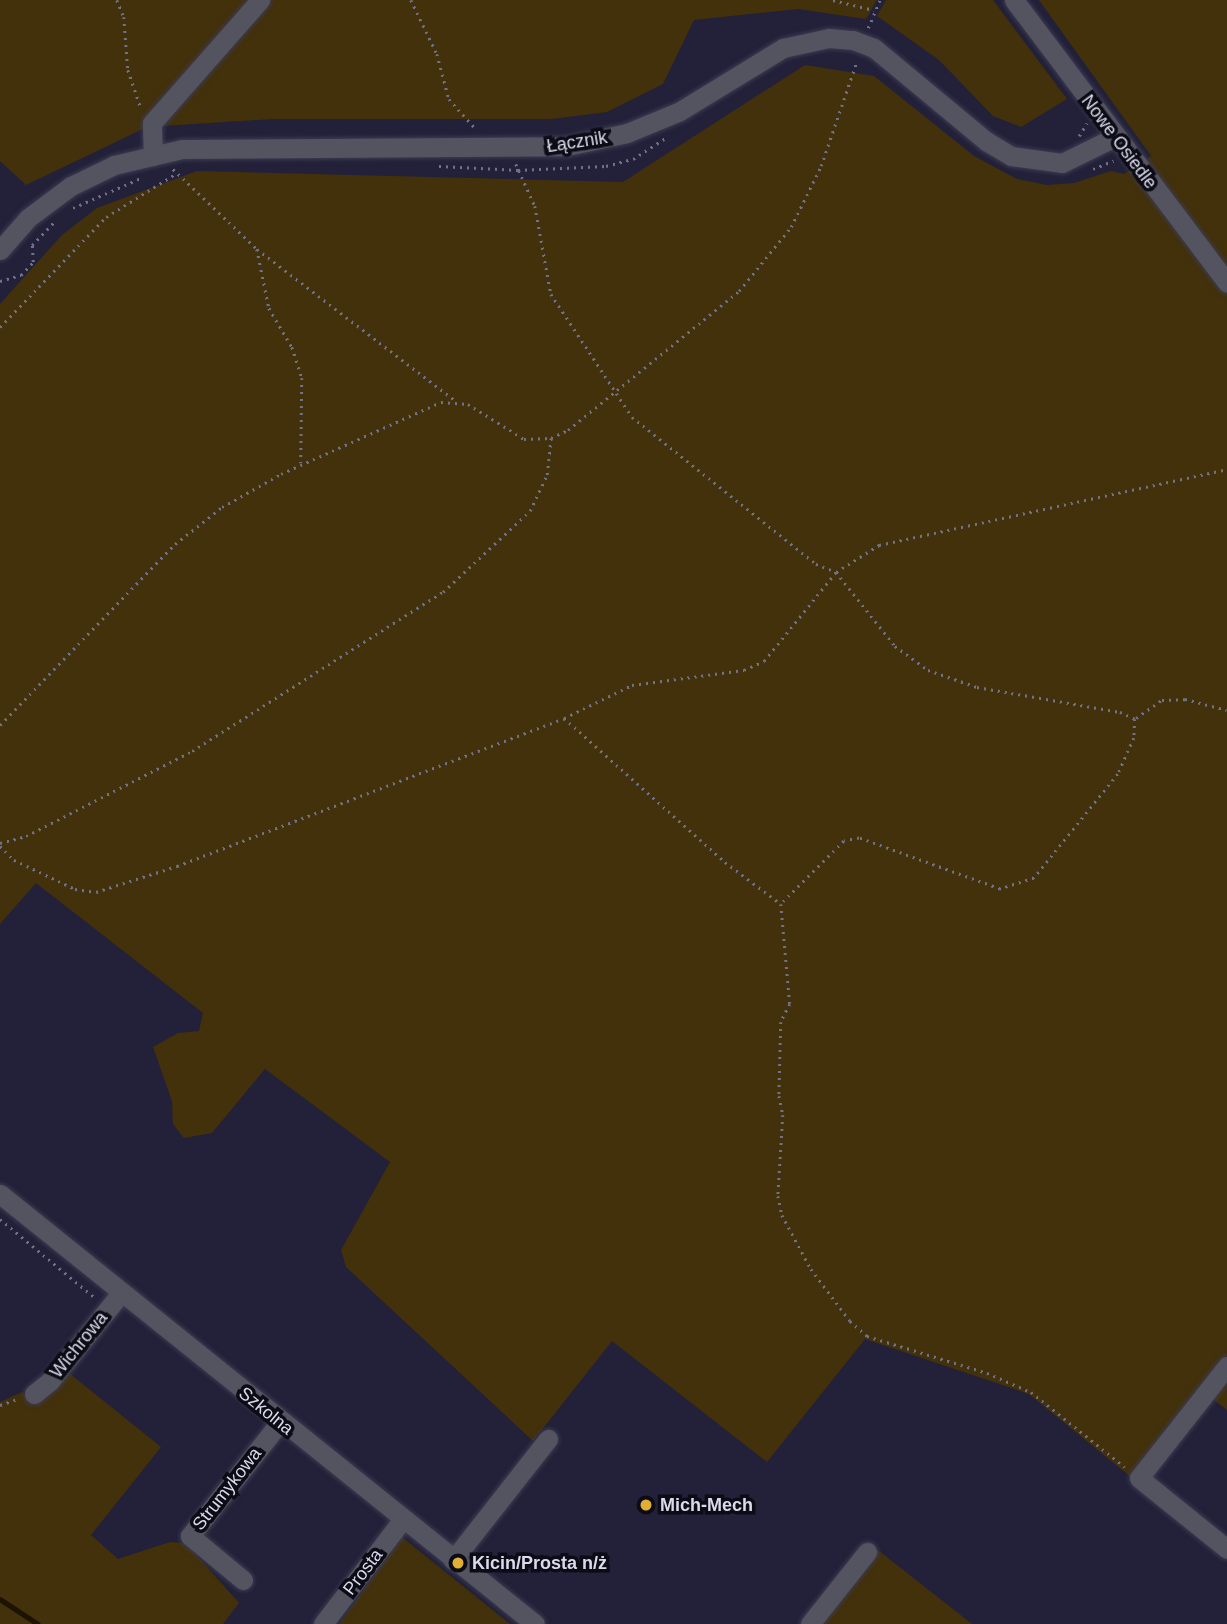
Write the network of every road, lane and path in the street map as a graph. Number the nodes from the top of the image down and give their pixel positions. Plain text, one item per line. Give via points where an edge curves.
1 (117, 0) edge
2 (260, 0) edge
3 (411, 0) edge
4 (833, 0) edge
5 (880, 0) edge
6 (1014, 0) edge
7 (874, 10) junction
8 (869, 24) dead end
9 (855, 67) dead end
10 (152, 123) junction
11 (482, 134) dead end
12 (1115, 137) junction
13 (509, 149) junction
14 (153, 156) junction
15 (176, 174) junction
16 (257, 249) junction
17 (0, 250) edge
18 (1227, 283) edge
19 (0, 327) edge
20 (613, 394) junction
21 (456, 401) junction
22 (551, 438) junction
23 (301, 464) junction
24 (1227, 468) edge
25 (836, 572) junction
26 (1227, 710) edge
27 (564, 718) junction
28 (1135, 719) junction
29 (0, 725) edge
30 (0, 845) edge
31 (781, 904) junction
32 (0, 1194) edge
33 (121, 1293) junction
34 (1227, 1366) edge
35 (34, 1394) dead end
36 (280, 1422) junction
37 (548, 1439) dead end
38 (1139, 1478) junction
39 (403, 1519) junction
40 (1227, 1549) edge
41 (867, 1552) dead end
42 (453, 1560) junction
43 (243, 1580) dead end
44 (323, 1624) edge
45 (535, 1624) edge
46 (810, 1624) edge

1 - 10 path via 124,17 128,70 138,104
2 - 10 street
3 - 11 path via 437,54 449,99
4 - 7 path
5 - 7 path
6 - 12 street, Nowe Osiedle
7 - 8 path
9 - 20 path via 821,166 791,227 739,291
10 - 14 street
12 - 13 street, Łącznik via 1062,163 1011,156 986,141 874,48 830,38 783,48 680,111 627,133 567,146
12 - 18 street, Nowe Osiedle
13 - 14 street, Łącznik via 182,149
13 - 20 path via 535,206 551,294
14 - 15 path via 173,167
14 - 17 street, Łącznik via 114,165 71,186 27,218
15 - 16 path via 222,211
15 - 19 path via 106,217
16 - 21 path
16 - 23 path via 269,308 292,347 302,378
20 - 22 path
20 - 25 path via 632,416 816,564
21 - 22 path via 480,409 524,439
21 - 23 path via 427,406
22 - 30 path via 547,474 530,511 443,592 192,751
23 - 29 path via 191,529
24 - 25 path via 879,545
25 - 27 path via 764,661 744,670 632,685
25 - 28 path via 895,646 928,670 977,687 1120,712
26 - 28 path via 1185,699 1162,700
27 - 30 path via 177,866 96,892 75,889 14,860
27 - 31 path via 725,862
28 - 31 path via 1134,738 1118,774 1034,878 1000,889 859,838 844,841
31 - 38 path via 790,1004 781,1022 779,1096 783,1115 778,1196 782,1215 811,1269 867,1336 987,1373 1031,1392
32 - 33 street, Szkolna
33 - 35 street, Wichrowa via 50,1381
33 - 36 street, Szkolna
34 - 38 street
36 - 39 street, Szkolna
36 - 43 street, Strumykowa via 190,1536
37 - 42 street
38 - 40 street
39 - 42 street, Szkolna
39 - 44 street, Prosta
41 - 46 street
42 - 45 street, Szkolna

